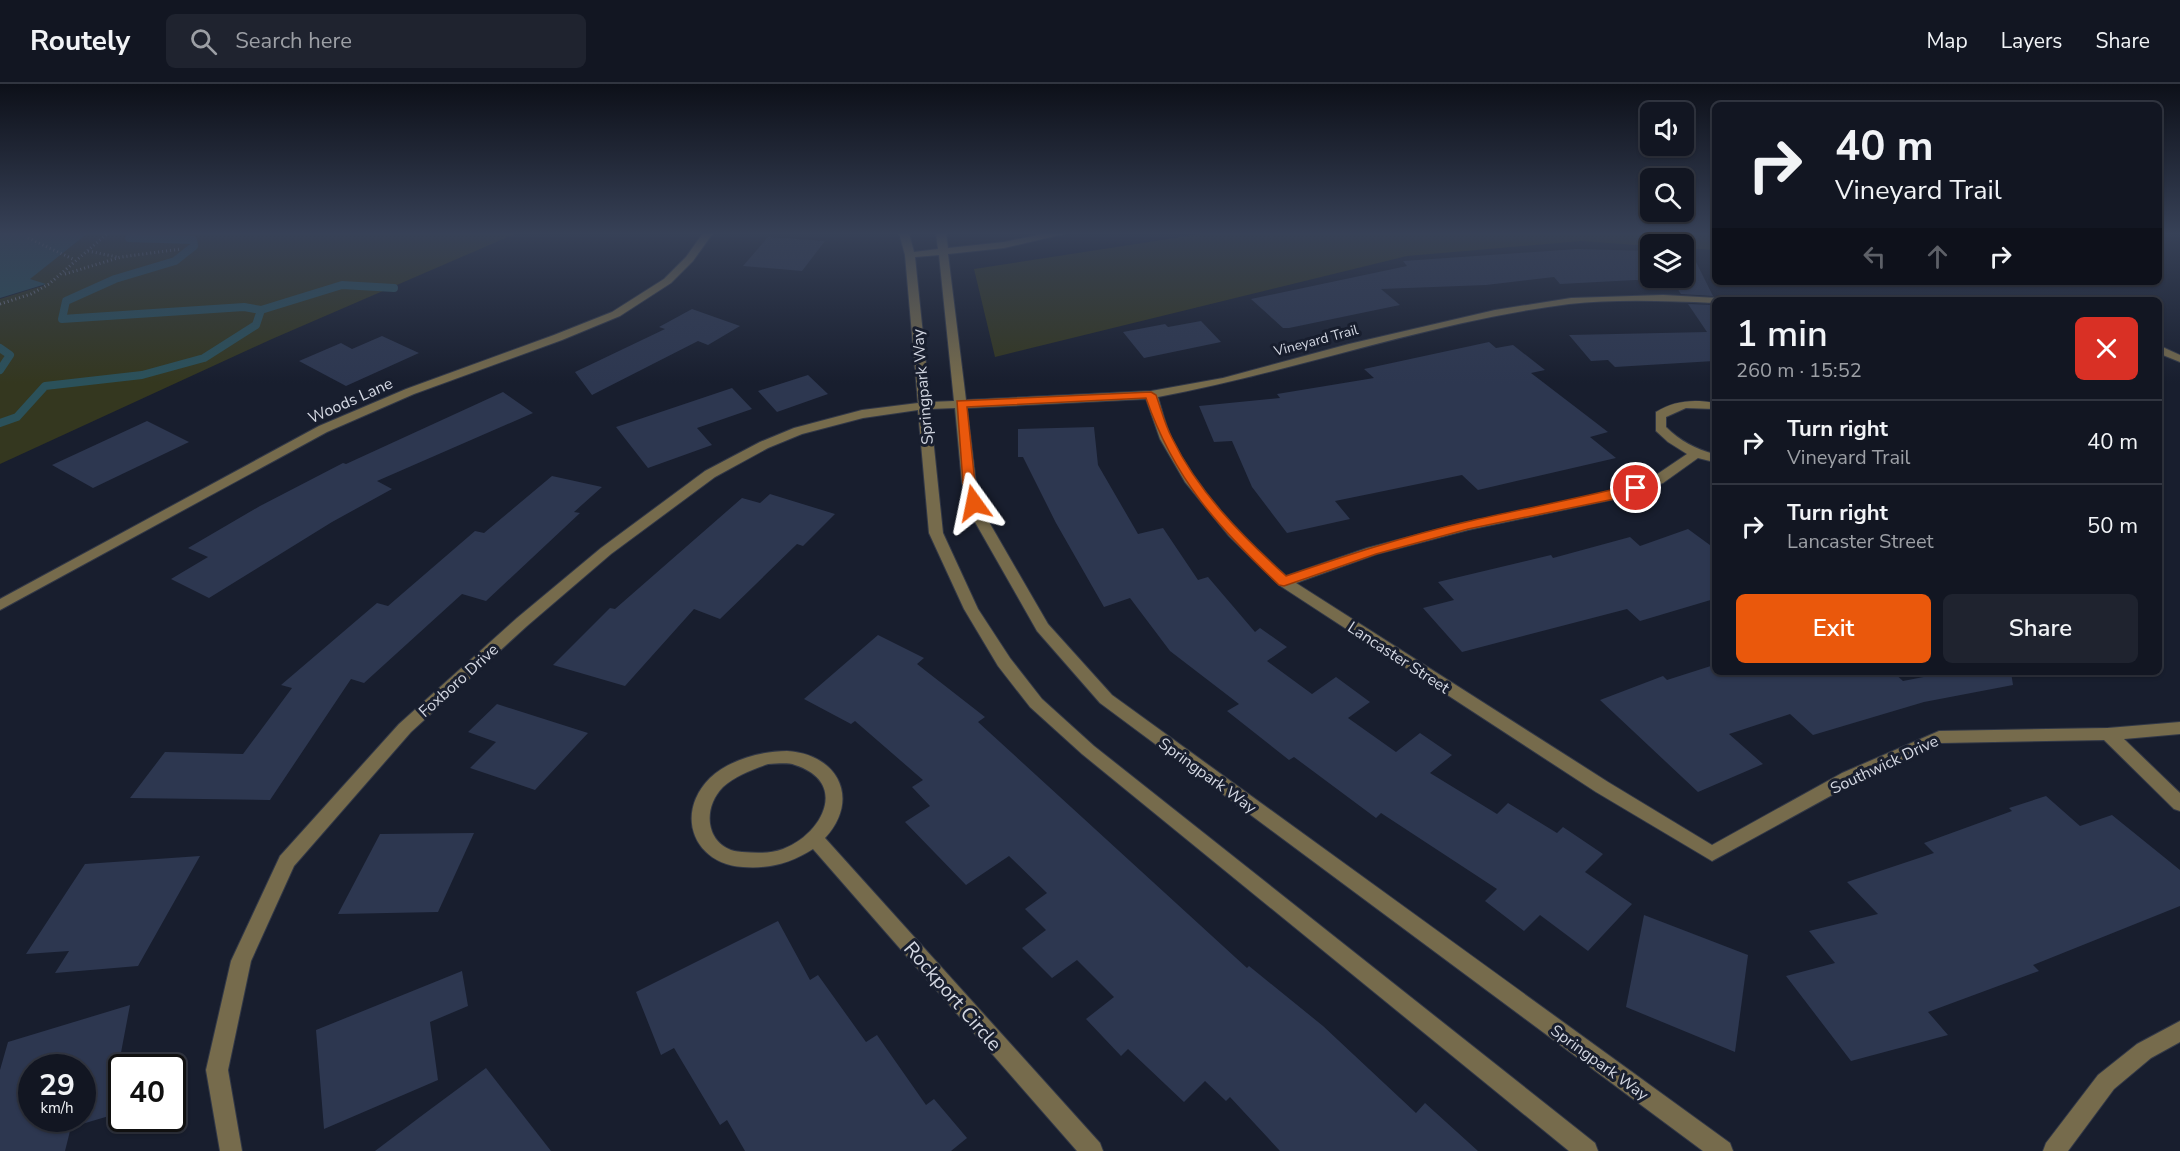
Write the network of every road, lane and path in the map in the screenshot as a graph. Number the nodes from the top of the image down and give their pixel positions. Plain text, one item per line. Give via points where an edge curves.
1 (52, 283) edge
2 (666, 283) edge
3 (913, 283) edge
4 (948, 283) edge
5 (1712, 300) edge
6 (0, 304) edge
7 (2162, 350) edge
8 (2180, 359) edge
9 (1151, 395) junction
10 (961, 404) junction
11 (925, 406) junction
12 (1712, 406) edge
13 (1695, 454) junction
14 (1712, 458) edge
15 (1284, 582) junction
16 (0, 605) edge
17 (2180, 728) edge
18 (2108, 734) junction
19 (2180, 804) edge
20 (816, 840) junction
21 (1712, 854) joint
22 (2180, 1031) edge
23 (231, 1151) edge
24 (1092, 1151) edge
25 (1587, 1151) edge
26 (1722, 1151) edge
27 (2054, 1151) edge

1 - 6 path
2 - 16 street, Woods Lane via 626,309 576,333 500,358 322,429 105,544
3 - 11 street, Springpark Way
4 - 10 street, Springpark Way
5 - 9 street, Vineyard Trail via 1572,301 1495,313 1224,381
7 - 8 street
9 - 10 street, Vineyard Trail
9 - 15 street, Lancaster Street via 1165,437 1190,480 1241,542
10 - 11 street, Vineyard Trail
10 - 26 street, Springpark Way via 969,483 982,522 1042,627 1106,699
11 - 23 street, Foxboro Drive via 862,414 798,431 710,474 606,551 405,728 287,861 241,961 217,1070
11 - 25 street, Springpark Way via 936,533 971,609 1004,662 1036,703 1088,750
12 - 13 street via 1672,406 1660,415 1660,428 1672,442
13 - 14 street
13 - 15 street via 1658,480 1615,495 1467,525 1372,551
15 - 21 street, Lancaster Street
17 - 18 street, Southwick Drive
18 - 19 street
18 - 21 street, Southwick Drive via 1939,737 1848,778
20 - 20 street via 834,816 835,790 822,770 798,758 767,758 735,768 711,788 699,813 702,838 722,857 752,864 786,858
20 - 24 street, Rockport Circle
22 - 27 street via 2144,1051 2106,1082

